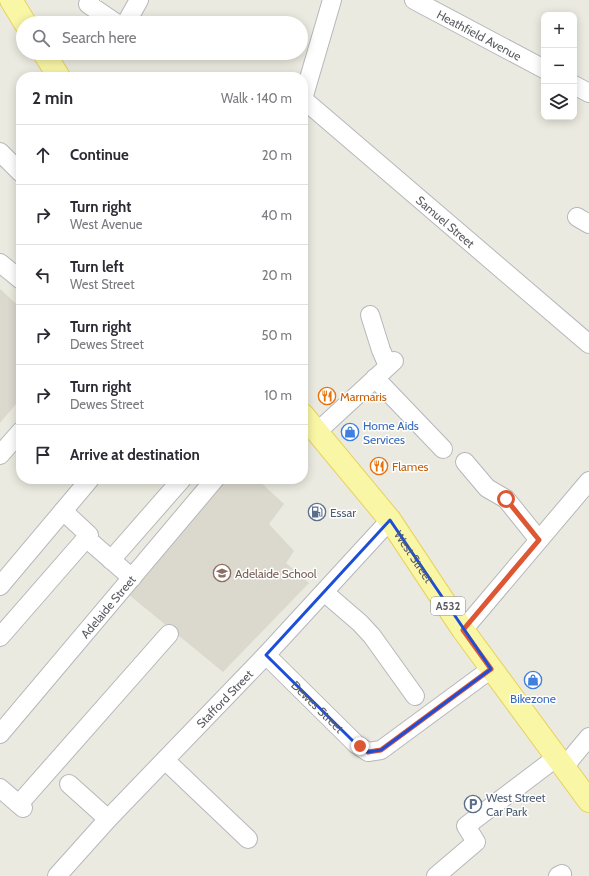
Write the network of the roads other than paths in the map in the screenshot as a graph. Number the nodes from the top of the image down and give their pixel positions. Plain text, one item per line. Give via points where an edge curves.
1 (11, 0) edge
2 (90, 0) edge
3 (139, 0) edge
4 (332, 0) edge
5 (414, 0) edge
6 (21, 16) edge
7 (106, 16) edge
8 (130, 16) edge
9 (48, 60) edge
10 (541, 67) edge
11 (55, 72) edge
12 (308, 82) edge
13 (577, 87) edge
14 (589, 93) edge
15 (308, 103) edge
16 (0, 152) edge
17 (16, 169) edge
18 (0, 263) edge
19 (16, 276) edge
20 (370, 315) dead end
21 (589, 344) edge
22 (375, 378) junction
23 (308, 421) edge
24 (317, 432) junction
25 (16, 437) edge
26 (443, 449) dead end
27 (0, 455) edge
28 (466, 462) dead end
29 (589, 481) edge
30 (86, 484) edge
31 (178, 484) edge
32 (208, 484) edge
33 (63, 511) junction
34 (390, 520) junction
35 (539, 540) junction
36 (93, 544) dead end
37 (111, 560) junction
38 (132, 578) junction
39 (0, 586) edge
40 (324, 592) junction
41 (463, 630) junction
42 (169, 634) dead end
43 (0, 637) edge
44 (266, 655) junction
45 (491, 669) junction
46 (414, 696) dead end
47 (0, 734) edge
48 (589, 737) edge
49 (164, 760) junction
50 (560, 762) junction
51 (69, 784) dead end
52 (0, 788) edge
53 (589, 801) edge
54 (108, 819) junction
55 (248, 839) dead end
56 (57, 876) edge
57 (436, 876) edge

1 - 6 main road
2 - 7 street via 88,4
3 - 8 street
4 - 12 street
5 - 10 street, Heathfield Avenue
9 - 11 main road
13 - 14 street
15 - 21 street, Samuel Street
16 - 17 street
18 - 19 street
20 - 22 street via 381,350 391,364
22 - 24 street
22 - 26 street
23 - 24 main road, West Street / A532
24 - 34 main road, West Street / A532
25 - 27 street
28 - 35 street via 487,488 506,499
29 - 35 street
30 - 33 street
31 - 37 street
32 - 38 street, Adelaide Street
33 - 39 street
33 - 43 street via 89,535
34 - 40 street, Stafford Street
34 - 41 main road, West Street / A532
35 - 41 street
36 - 37 street
37 - 38 street
38 - 47 street, Adelaide Street
40 - 44 street, Stafford Street
40 - 46 street via 364,627
41 - 45 main road, West Street / A532
42 - 52 street via 21,806
44 - 45 street, Dewes Street via 356,744 368,752 381,750
44 - 49 street, Stafford Street
45 - 50 main road, West Street / A532
48 - 50 street
49 - 54 street, Stafford Street
49 - 55 street
50 - 53 main road, West Street / A532
50 - 57 street via 466,826 476,842
51 - 54 street
54 - 56 street, Stafford Street

